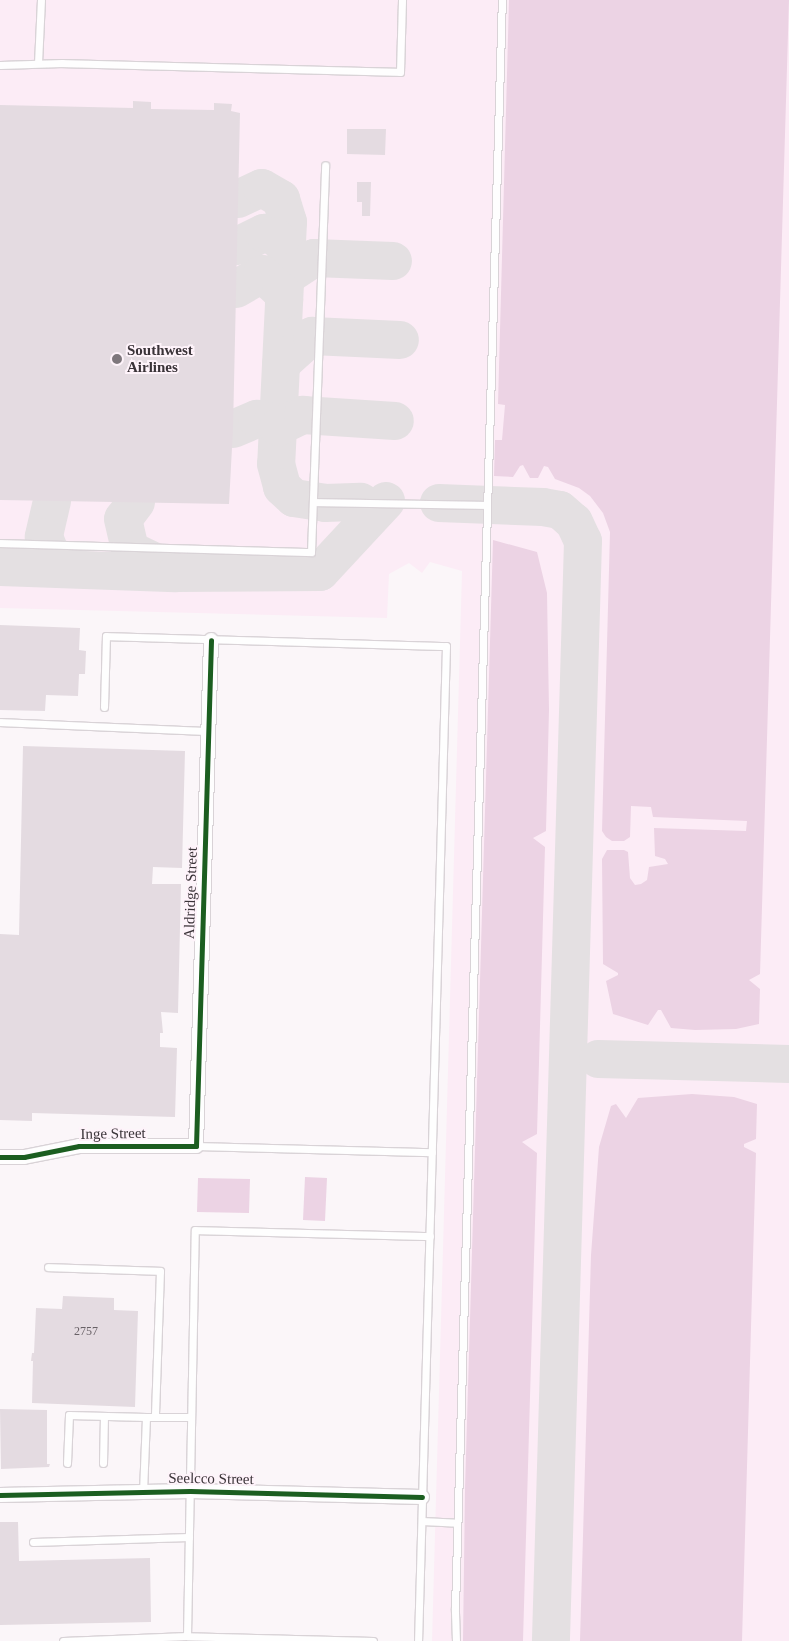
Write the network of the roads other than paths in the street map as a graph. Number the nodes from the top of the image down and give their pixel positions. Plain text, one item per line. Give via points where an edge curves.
1 (41, 0) edge
2 (402, 0) edge
3 (502, 0) edge
4 (38, 63) junction
5 (0, 65) edge
6 (325, 165) dead end
7 (313, 502) junction
8 (486, 505) junction
9 (0, 543) edge
10 (211, 640) junction
11 (104, 707) dead end
12 (0, 722) edge
13 (208, 731) junction
14 (196, 1146) junction
15 (432, 1152) junction
16 (0, 1156) edge
17 (430, 1236) junction
18 (48, 1267) dead end
19 (104, 1416) junction
20 (156, 1417) junction
21 (191, 1417) junction
22 (146, 1418) junction
23 (67, 1463) dead end
24 (103, 1464) dead end
25 (190, 1491) junction
26 (143, 1492) junction
27 (0, 1495) edge
28 (422, 1497) junction
29 (422, 1521) junction
30 (457, 1523) junction
31 (189, 1537) junction
32 (33, 1542) dead end
33 (187, 1636) junction
34 (243, 1639) edge
35 (63, 1641) edge
36 (373, 1641) edge
37 (418, 1641) edge
38 (456, 1641) edge

1 - 4 lane
2 - 4 lane via 400,72
3 - 8 lane
4 - 5 lane
6 - 7 lane
7 - 8 lane
7 - 9 lane via 311,552
8 - 30 lane
10 - 11 lane via 106,636
10 - 13 street, Aldridge Street
10 - 15 lane via 446,646
12 - 13 lane
13 - 14 street, Aldridge Street
14 - 15 lane
14 - 16 street, Inge Street via 79,1146 24,1157
15 - 17 lane
17 - 21 lane via 195,1230
17 - 28 lane
18 - 20 lane via 160,1271
19 - 22 lane
19 - 23 lane via 69,1416
19 - 24 lane
20 - 21 lane
20 - 22 lane
21 - 25 lane
22 - 26 lane
25 - 26 street, Seelcco Street
25 - 28 street, Seelcco Street
25 - 31 lane
26 - 27 street, Seelcco Street
28 - 29 lane
29 - 30 lane
29 - 37 lane
30 - 38 lane
31 - 32 lane
31 - 33 lane
33 - 34 lane
33 - 35 lane
34 - 36 lane

